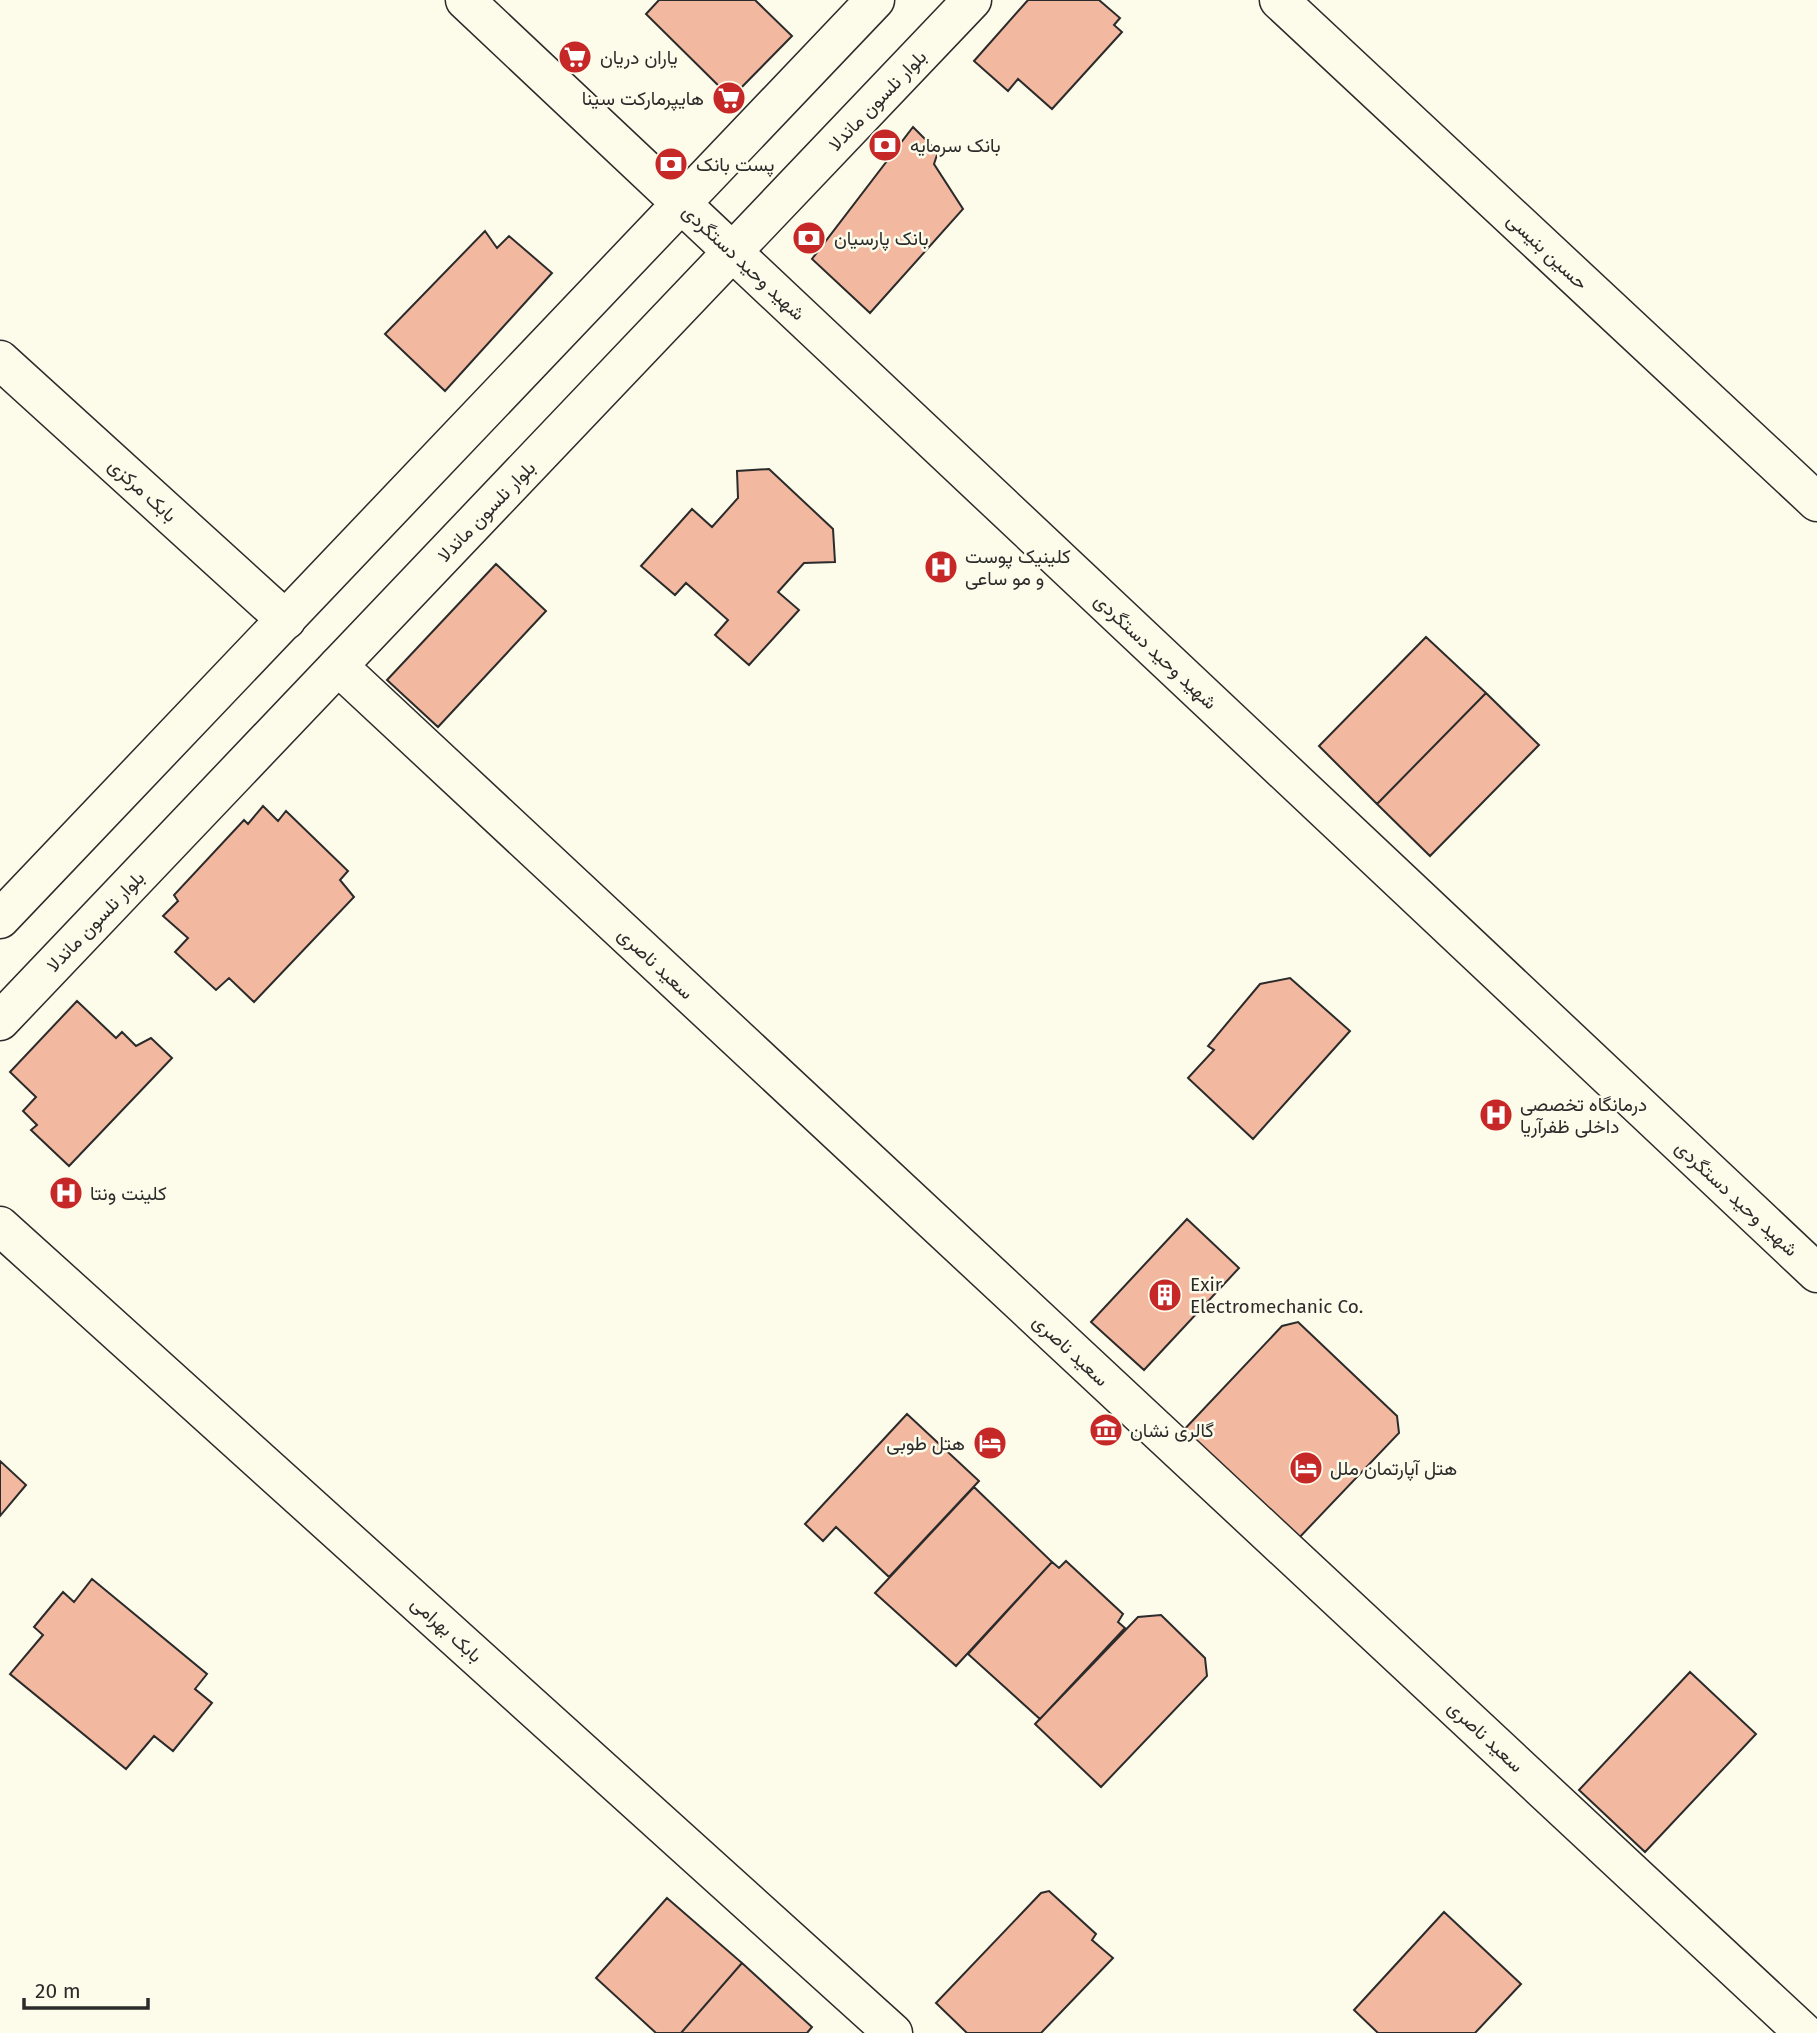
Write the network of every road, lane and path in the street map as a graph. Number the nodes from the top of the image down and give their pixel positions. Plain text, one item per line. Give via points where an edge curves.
1 (465, 0) edge
2 (876, 0) edge
3 (972, 0) edge
4 (1279, 0) edge
5 (681, 204) junction
6 (733, 252) junction
7 (0, 360) edge
8 (1817, 502) edge
9 (286, 620) junction
10 (338, 666) junction
11 (0, 919) edge
12 (0, 1021) edge
13 (0, 1226) edge
14 (1817, 1273) edge
15 (893, 2033) edge
16 (1804, 2033) edge

1 - 5 main road, شهید وحید دستگردی
2 - 5 main road
3 - 6 main road, بلوار نلسون ماندلا
4 - 8 main road, حسین بنیسی
5 - 6 main road, شهید وحید دستگردی
5 - 9 main road
6 - 10 main road, بلوار نلسون ماندلا
6 - 14 main road, شهید وحید دستگردی
7 - 9 main road, بابک مرکزی
9 - 11 main road
10 - 12 main road, بلوار نلسون ماندلا
10 - 16 main road, سعید ناصری
13 - 15 main road, بابک بهرامی

